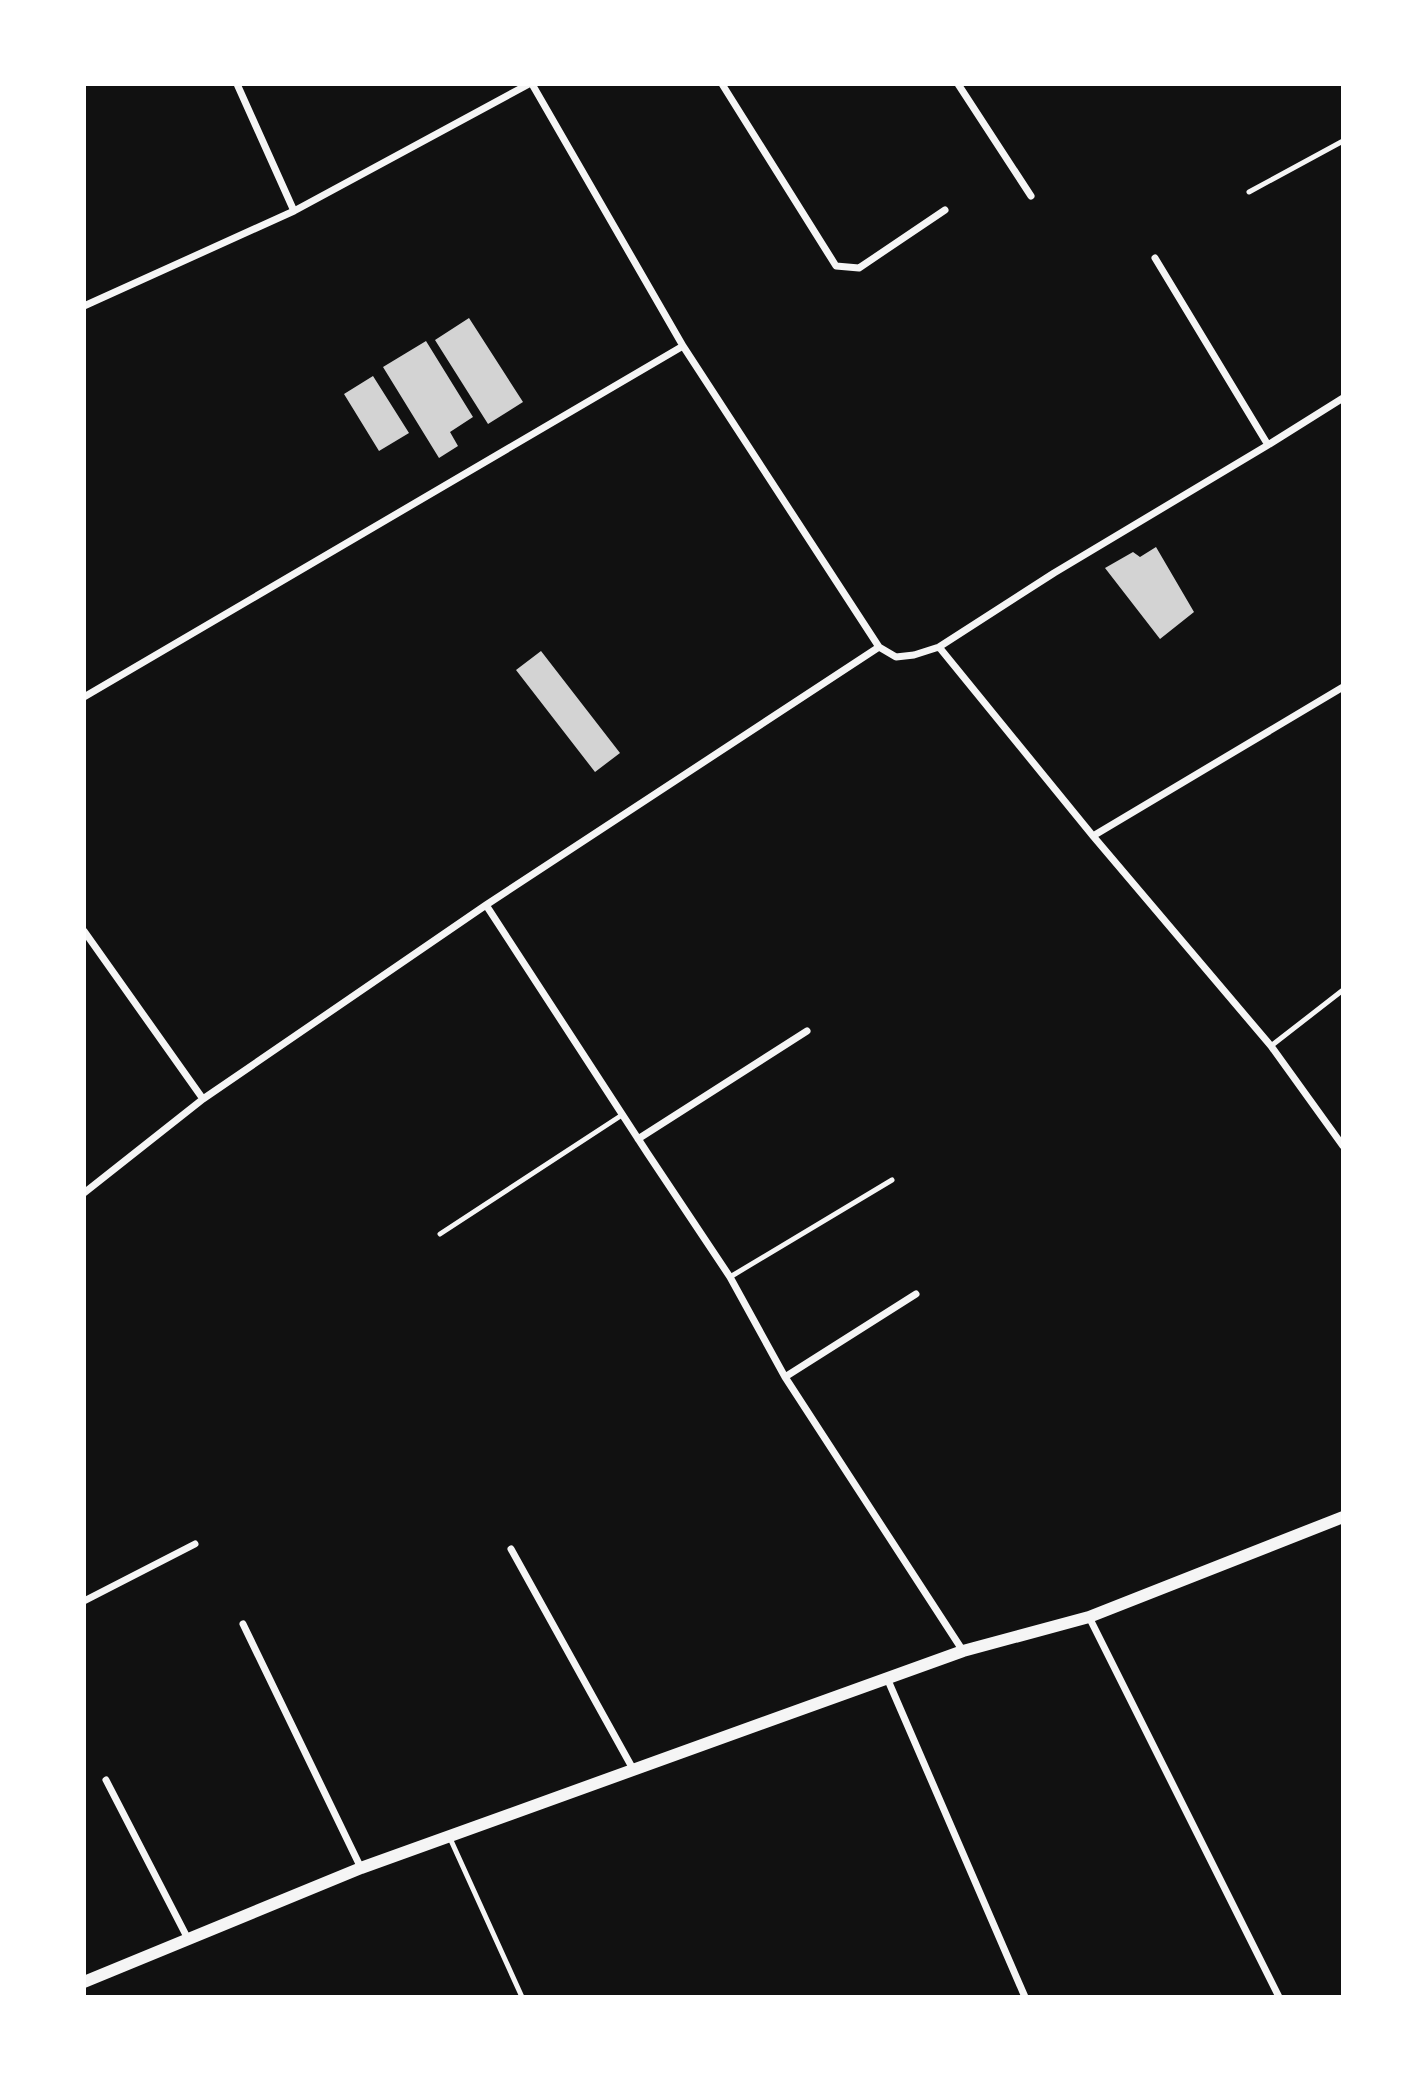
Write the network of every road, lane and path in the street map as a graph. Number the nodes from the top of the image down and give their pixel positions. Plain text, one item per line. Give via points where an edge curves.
1 (237, 84) edge
2 (531, 84) edge
3 (722, 84) edge
4 (958, 84) edge
5 (1343, 141) edge
6 (1249, 192) dead end
7 (1031, 196) dead end
8 (945, 209) dead end
9 (294, 211) junction
10 (1155, 258) dead end
11 (84, 306) edge
12 (683, 346) junction
13 (1343, 397) edge
14 (1268, 445) junction
15 (879, 647) junction
16 (939, 647) junction
17 (1343, 687) edge
18 (84, 697) edge
19 (1093, 836) junction
20 (486, 905) junction
21 (84, 931) edge
22 (1343, 990) edge
23 (807, 1031) dead end
24 (1271, 1046) junction
25 (203, 1098) junction
26 (622, 1115) junction
27 (638, 1139) junction
28 (1343, 1146) edge
29 (892, 1180) dead end
30 (84, 1193) edge
31 (440, 1234) dead end
32 (730, 1277) junction
33 (916, 1294) dead end
34 (785, 1377) junction
35 (1343, 1517) edge
36 (195, 1544) dead end
37 (510, 1549) dead end
38 (84, 1601) edge
39 (1089, 1617) junction
40 (243, 1624) dead end
41 (963, 1651) junction
42 (887, 1678) junction
43 (633, 1769) junction
44 (106, 1780) dead end
45 (449, 1836) junction
46 (361, 1868) junction
47 (188, 1939) junction
48 (84, 1982) edge
49 (522, 1997) edge
50 (1025, 1997) edge
51 (1279, 1997) edge

1 - 9 street
2 - 9 street
2 - 12 street
3 - 8 street via 836,266 859,268
4 - 7 street
5 - 6 lane
9 - 11 street
10 - 14 street
12 - 15 street
12 - 18 street
13 - 14 street
14 - 16 street
15 - 16 street via 895,657
15 - 20 street
16 - 19 street
17 - 19 street
19 - 24 street
20 - 25 street
20 - 26 street
21 - 25 street
22 - 24 lane
23 - 27 street
24 - 28 street
25 - 30 street
26 - 27 street
26 - 31 lane
27 - 32 street
29 - 32 lane
32 - 34 street
33 - 34 street
34 - 41 street
35 - 39 street
36 - 38 street
37 - 43 street
39 - 41 street
39 - 51 street
40 - 46 street
41 - 42 street
42 - 43 street
42 - 50 street
43 - 45 street
44 - 47 street
45 - 46 street
45 - 49 lane
46 - 47 street
47 - 48 street

